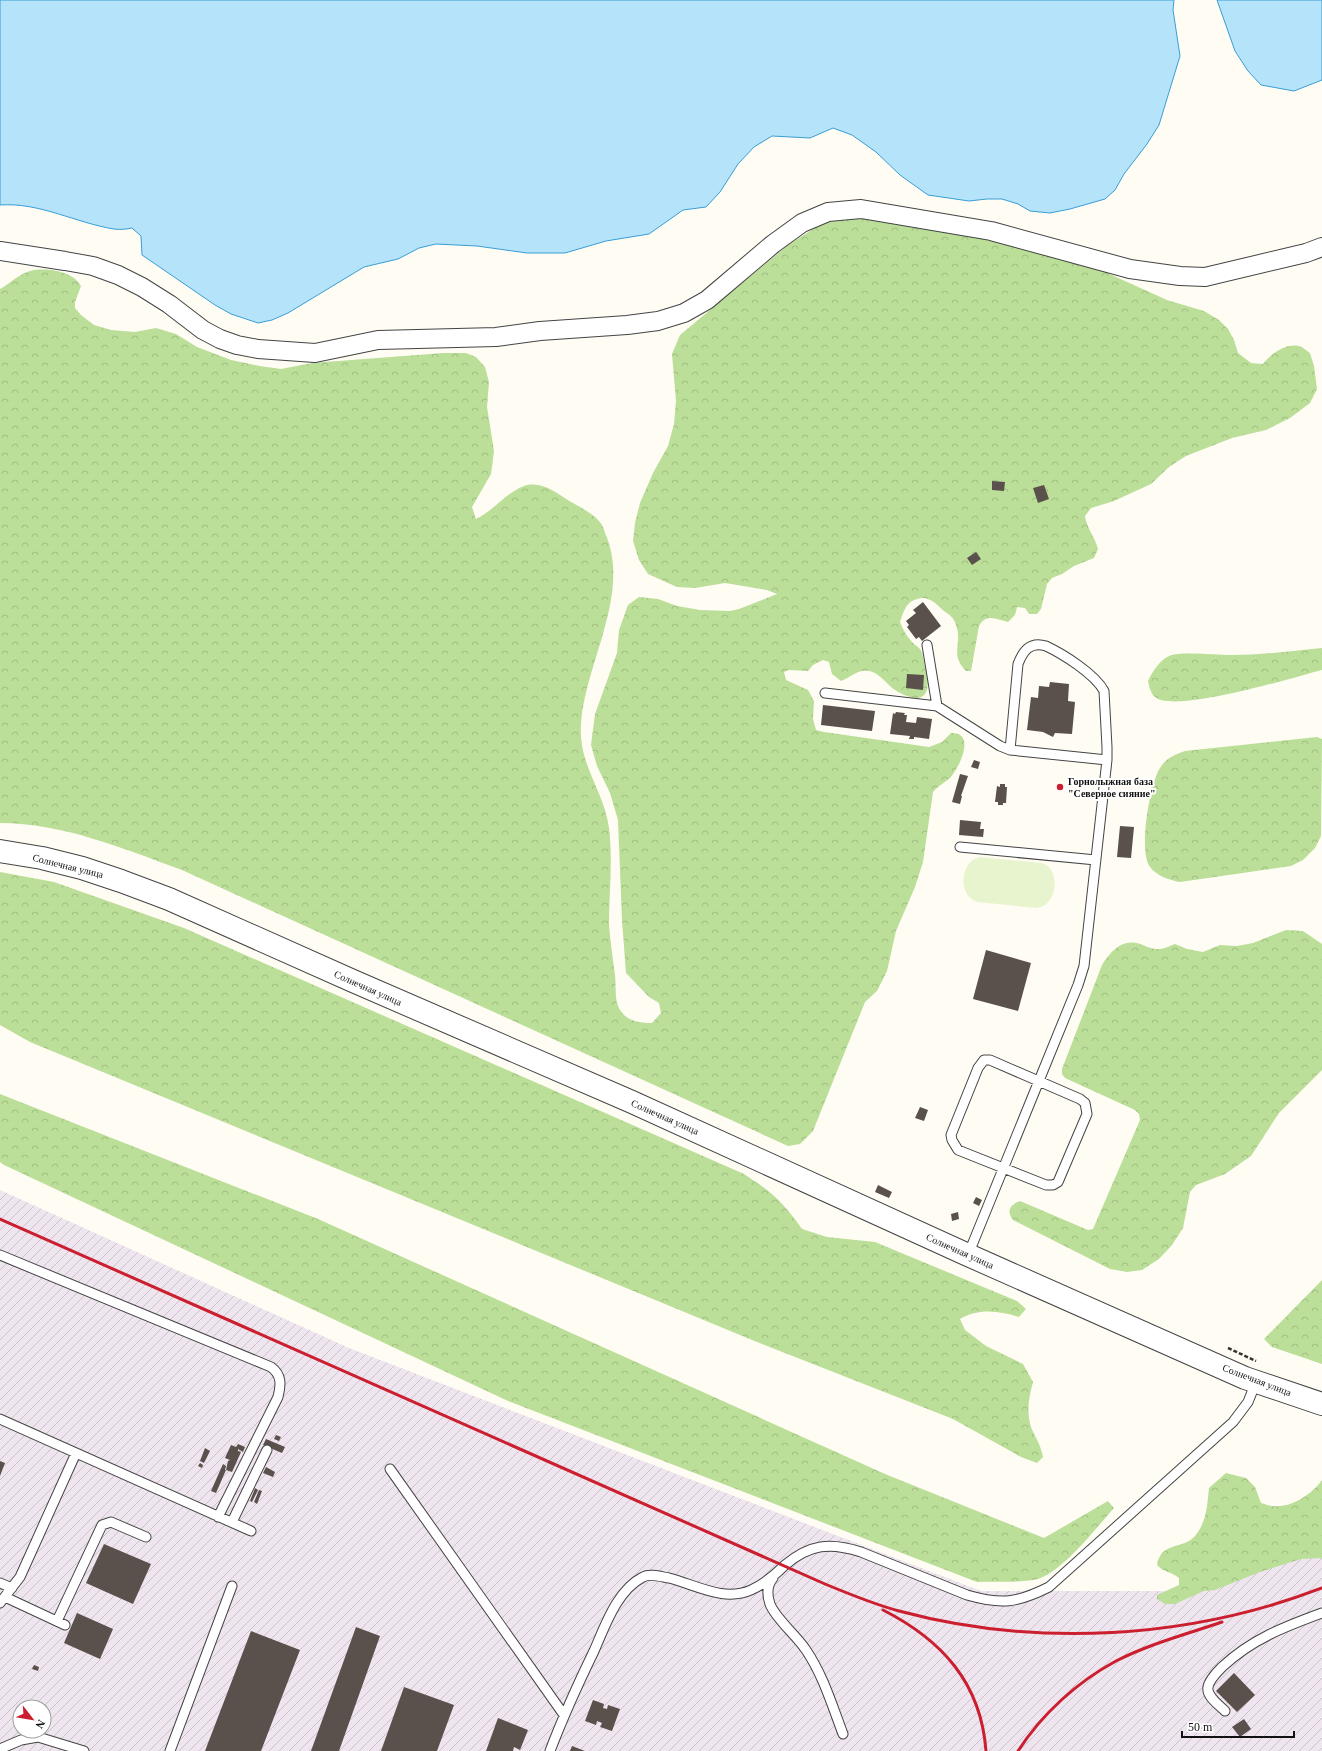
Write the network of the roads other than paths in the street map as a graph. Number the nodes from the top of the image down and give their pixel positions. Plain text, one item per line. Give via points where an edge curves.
1 (1322, 247) edge
2 (0, 252) edge
3 (927, 645) dead end
4 (825, 693) dead end
5 (937, 706) junction
6 (1010, 750) junction
7 (1107, 760) junction
8 (960, 847) dead end
9 (0, 851) edge
10 (1096, 860) junction
11 (1038, 1080) junction
12 (1003, 1168) junction
13 (0, 1255) edge
14 (968, 1255) junction
15 (1256, 1382) junction
16 (1322, 1404) edge
17 (0, 1419) edge
18 (267, 1450) dead end
19 (76, 1453) junction
20 (390, 1469) dead end
21 (218, 1516) junction
22 (232, 1522) junction
23 (251, 1531) dead end
24 (146, 1537) dead end
25 (777, 1573) junction
26 (0, 1582) edge
27 (232, 1586) dead end
28 (12, 1588) junction
29 (2, 1600) edge
30 (1322, 1613) edge
31 (1225, 1711) dead end
32 (564, 1715) junction
33 (843, 1734) dead end
34 (0, 1749) edge
35 (84, 1751) edge
36 (170, 1751) edge
37 (550, 1751) edge

1 - 2 street via 1205,277 1180,276 1130,269 991,231 862,209 828,212 802,223 772,244 708,300 684,313 658,321 496,337 378,340 315,353 237,345 203,330 169,304 118,275 93,266
3 - 5 lane
4 - 5 lane
5 - 6 lane
6 - 7 lane
6 - 7 lane via 1018,664 1027,648 1041,644 1093,676 1101,685 1104,691
7 - 10 lane
8 - 10 lane
9 - 14 street, Солнечная улица via 82,868 169,899 353,982 632,1102
10 - 11 lane via 1084,966
11 - 12 lane
11 - 12 lane via 1080,1099 1087,1109 1061,1177 1053,1185 1046,1185
11 - 12 lane via 990,1060 984,1060 978,1068 951,1135 958,1150
12 - 14 lane
13 - 21 lane via 276,1371 281,1386 278,1397
14 - 15 street, Солнечная улица
15 - 16 street, Солнечная улица
15 - 25 lane via 1248,1402 1233,1422 1049,1587 1029,1597 1012,1601 984,1600 846,1547 824,1546 808,1550 792,1559
17 - 19 lane
18 - 22 lane
19 - 21 lane
19 - 28 lane via 20,1577
20 - 32 lane
21 - 22 lane
22 - 23 lane
24 - 29 lane via 110,1522 102,1525 61,1623
25 - 32 lane via 742,1594 710,1591 657,1576 645,1576 633,1583 614,1609
25 - 33 lane via 769,1586 771,1606 814,1662
26 - 28 lane
27 - 36 lane
28 - 29 lane
30 - 31 lane via 1256,1641 1219,1670 1209,1682 1208,1691
32 - 37 lane
34 - 35 lane via 30,1737 38,1737

